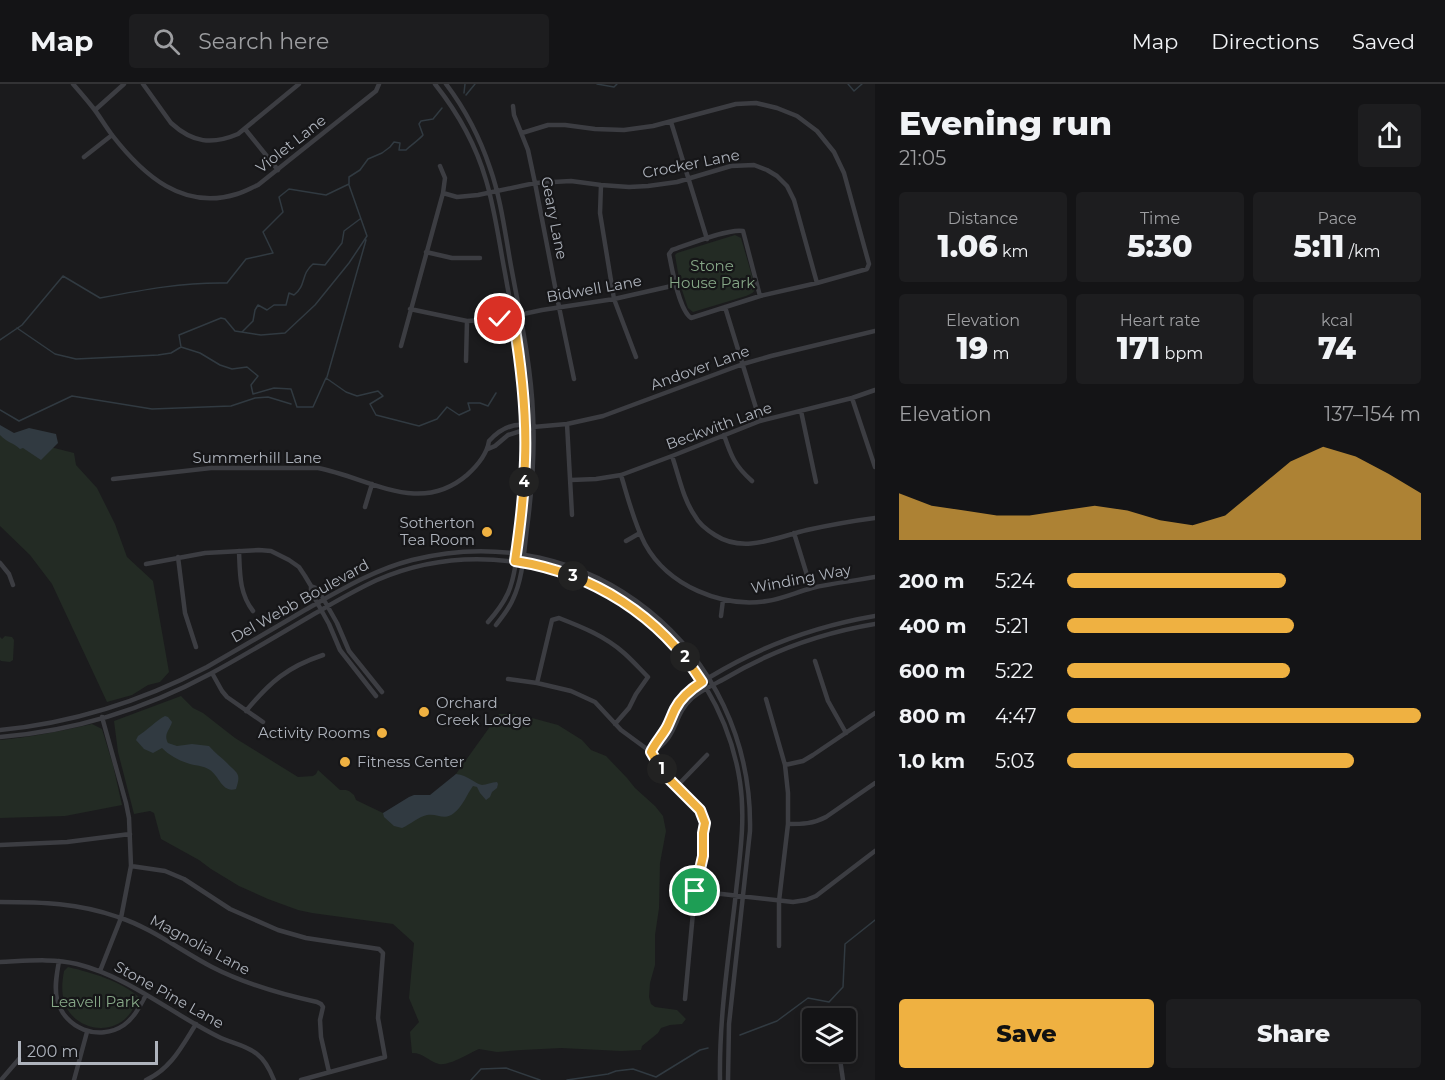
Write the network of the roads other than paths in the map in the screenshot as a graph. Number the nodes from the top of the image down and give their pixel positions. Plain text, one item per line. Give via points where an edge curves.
1 (73, 84) edge
2 (124, 84) edge
3 (143, 84) edge
4 (299, 84) edge
5 (379, 84) edge
6 (435, 84) edge
7 (446, 84) edge
8 (513, 106) dead end
9 (95, 110) junction
10 (671, 122) junction
11 (245, 129) junction
12 (522, 134) junction
13 (112, 135) junction
14 (84, 157) dead end
15 (440, 166) dead end
16 (278, 170) junction
17 (688, 179) junction
18 (535, 183) junction
19 (601, 185) junction
20 (493, 192) junction
21 (443, 193) junction
22 (707, 238) junction
23 (426, 252) junction
24 (480, 258) dead end
25 (817, 283) junction
26 (676, 285) junction
27 (760, 296) junction
28 (614, 298) junction
29 (559, 307) junction
30 (725, 307) junction
31 (411, 309) junction
32 (516, 316) junction
33 (467, 321) junction
34 (875, 331) edge
35 (401, 346) dead end
36 (636, 357) dead end
37 (466, 361) dead end
38 (743, 364) junction
39 (574, 379) dead end
40 (875, 390) edge
41 (852, 398) junction
42 (801, 411) junction
43 (760, 421) junction
44 (567, 424) junction
45 (525, 427) junction
46 (533, 427) junction
47 (724, 435) junction
48 (672, 456) junction
49 (875, 467) edge
50 (621, 475) junction
51 (113, 479) dead end
52 (571, 480) junction
53 (752, 481) dead end
54 (816, 482) dead end
55 (372, 484) junction
56 (365, 507) dead end
57 (572, 515) dead end
58 (875, 518) edge
59 (640, 533) junction
60 (794, 533) junction
61 (626, 541) dead end
62 (239, 551) junction
63 (516, 554) junction
64 (523, 555) junction
65 (178, 557) junction
66 (515, 561) junction
67 (522, 562) junction
68 (0, 563) edge
69 (146, 564) dead end
70 (875, 577) edge
71 (13, 585) dead end
72 (311, 586) junction
73 (812, 588) junction
74 (324, 600) junction
75 (723, 600) junction
76 (317, 603) junction
77 (327, 607) junction
78 (253, 610) dead end
79 (321, 610) junction
80 (721, 616) dead end
81 (875, 616) edge
82 (488, 622) dead end
83 (875, 624) edge
84 (496, 625) dead end
85 (196, 647) dead end
86 (323, 655) dead end
87 (815, 661) dead end
88 (212, 673) junction
89 (710, 678) junction
90 (508, 679) dead end
91 (702, 682) junction
92 (537, 683) junction
93 (714, 685) junction
94 (706, 689) junction
95 (382, 692) dead end
96 (376, 696) dead end
97 (766, 699) dead end
98 (246, 711) junction
99 (100, 712) junction
100 (875, 713) edge
101 (103, 719) junction
102 (263, 722) dead end
103 (615, 724) junction
104 (0, 730) edge
105 (846, 733) junction
106 (0, 738) edge
107 (651, 752) junction
108 (707, 755) dead end
109 (785, 765) junction
110 (875, 783) edge
111 (677, 786) junction
112 (788, 824) junction
113 (130, 834) junction
114 (0, 845) edge
115 (875, 850) edge
116 (131, 866) junction
117 (695, 891) junction
118 (739, 896) junction
119 (779, 901) junction
120 (0, 902) edge
121 (121, 918) junction
122 (779, 946) dead end
123 (59, 961) junction
124 (0, 962) edge
125 (100, 971) junction
126 (146, 995) junction
127 (685, 999) dead end
128 (196, 1024) junction
129 (87, 1032) junction
130 (19, 1059) dead end
131 (840, 1062) edge
132 (329, 1072) junction
133 (1, 1080) edge
134 (74, 1080) edge
135 (146, 1080) edge
136 (274, 1080) edge
137 (301, 1080) edge
138 (720, 1080) edge
139 (728, 1080) edge
140 (843, 1080) edge

1 - 9 street, Violet Lane
2 - 9 street
3 - 11 street via 171,123 195,139 220,140
4 - 11 street
5 - 16 street, Violet Lane via 376,91
6 - 20 street via 468,136
7 - 20 street via 476,133 488,162
8 - 12 street, Geary Lane
9 - 13 street, Violet Lane
10 - 12 street via 624,130 548,125
10 - 17 street
10 - 25 street via 736,104 756,103 797,117 817,131 834,152 844,174 869,264 867,269
11 - 16 street
12 - 18 street, Geary Lane
13 - 14 street
13 - 16 street, Violet Lane via 149,175 191,196 236,195
15 - 21 street via 445,178
17 - 19 street, Crocker Lane via 648,186
17 - 22 street
17 - 25 street, Crocker Lane via 742,165 777,176 794,200
18 - 19 street, Crocker Lane via 571,181
18 - 20 street, Crocker Lane
18 - 29 street, Geary Lane
19 - 28 street via 600,213
20 - 21 street, Crocker Lane via 457,196
20 - 32 street
21 - 23 street
22 - 26 street via 669,254
22 - 27 street via 743,231
23 - 24 street via 452,258
23 - 31 street
25 - 27 street
26 - 28 street, Bidwell Lane
26 - 30 street via 691,318
27 - 30 street
28 - 29 street, Bidwell Lane
28 - 36 street
29 - 32 street, Bidwell Lane
29 - 39 street, Geary Lane
30 - 38 street
31 - 33 street, Bidwell Lane
31 - 35 street
32 - 33 street, Bidwell Lane
32 - 45 street
32 - 46 street via 528,362
33 - 37 street
34 - 38 street, Andover Lane
38 - 43 street
38 - 44 street, Andover Lane via 603,416
40 - 41 street, Beckwith Lane
41 - 42 street, Beckwith Lane
41 - 49 street
42 - 43 street, Beckwith Lane
42 - 54 street
43 - 47 street, Beckwith Lane
44 - 46 street, Andover Lane
44 - 52 street
45 - 46 street, Summerhill Lane
45 - 55 street, Summerhill Lane via 488,448 471,471 449,487 419,495
45 - 63 street via 525,476
46 - 64 street
47 - 48 street, Beckwith Lane
47 - 53 street via 740,470
48 - 50 street, Beckwith Lane
48 - 60 street via 688,506 696,519 721,539 748,544
50 - 52 street, Beckwith Lane
50 - 59 street, Winding Way
51 - 55 street, Summerhill Lane via 211,468 298,467 336,471
52 - 57 street
55 - 56 street
58 - 60 street
59 - 61 street
59 - 75 street, Winding Way via 668,572
60 - 73 street
62 - 65 street
62 - 72 street via 271,551 280,555 299,567
62 - 78 street via 242,593
63 - 64 street, Del Webb Boulevard
63 - 66 street
63 - 74 street, Del Webb Boulevard via 472,551 412,560 374,573
64 - 67 street
64 - 89 street, Del Webb Boulevard via 560,563 627,595 672,632
65 - 69 street
65 - 85 street via 185,613
66 - 67 street, Del Webb Boulevard
66 - 77 street, Del Webb Boulevard via 473,559 420,566 376,581
66 - 82 street via 509,592
67 - 84 street via 516,594
67 - 91 street, Del Webb Boulevard via 576,577 623,602 668,638
68 - 71 street
70 - 73 street, Winding Way
72 - 74 street
72 - 76 street
73 - 75 street, Winding Way via 769,601
74 - 76 street, Del Webb Boulevard
74 - 77 street
75 - 80 street
76 - 79 street
76 - 99 street, Del Webb Boulevard via 186,678
77 - 79 street, Del Webb Boulevard
77 - 95 street via 349,651
79 - 88 street, Del Webb Boulevard
79 - 96 street via 340,650
81 - 89 street via 789,639
83 - 93 street via 822,635 783,649
86 - 98 street via 272,682
87 - 105 street via 828,701
88 - 98 street via 227,697
88 - 101 street, Del Webb Boulevard
89 - 91 street
89 - 93 street, Del Webb Boulevard
90 - 92 street
91 - 94 street, Del Webb Boulevard
91 - 107 street via 675,708
92 - 103 street via 595,702
92 - 103 street via 552,621 560,618 587,629 623,652 648,677
93 - 94 street
93 - 118 street, Del Webb Boulevard via 741,752 747,784 750,831
94 - 107 street via 686,705 666,741
94 - 118 street, Del Webb Boulevard via 727,733 739,778
97 - 109 street
98 - 102 street
99 - 101 street
99 - 104 street, Del Webb Boulevard
100 - 105 street
101 - 106 street, Del Webb Boulevard
101 - 113 street via 126,803
103 - 107 street
105 - 109 street via 803,761
107 - 111 street via 664,774
108 - 111 street
109 - 112 street
110 - 112 street via 818,821
111 - 117 street via 700,810 705,823
112 - 119 street
113 - 114 street
113 - 116 street
115 - 119 street via 816,896
116 - 121 street
116 - 132 street via 165,871 184,879 230,909 278,930 379,949 383,953 378,1018 386,1057
117 - 118 street
117 - 127 street
118 - 119 street
118 - 138 street, Del Webb Boulevard via 722,1023
118 - 139 street, Del Webb Boulevard
119 - 122 street
120 - 121 street, Magnolia Lane via 59,903
121 - 125 street
121 - 132 street, Magnolia Lane via 235,978 321,1004 321,1037
123 - 124 street, Stone Pine Lane
123 - 125 street, Stone Pine Lane
123 - 129 street via 59,1005 68,1019
125 - 126 street, Stone Pine Lane
126 - 128 street, Stone Pine Lane
126 - 129 street via 122,1027
128 - 135 street via 175,1059
128 - 136 street, Stone Pine Lane via 254,1052
129 - 134 street
130 - 133 street
131 - 140 street
132 - 137 street

